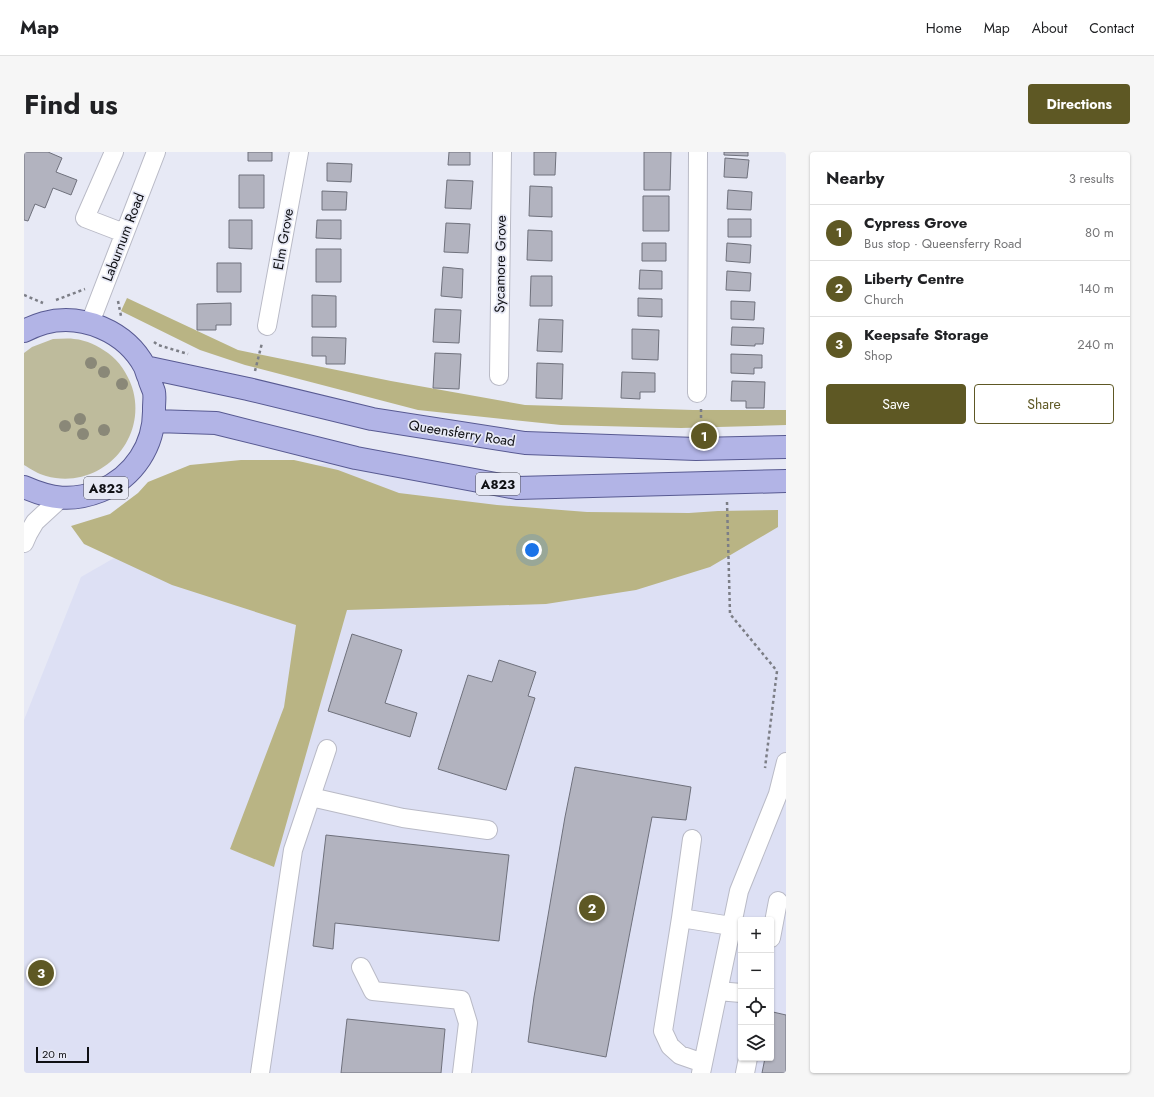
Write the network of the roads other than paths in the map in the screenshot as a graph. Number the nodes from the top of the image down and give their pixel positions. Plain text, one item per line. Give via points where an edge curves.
1 (114, 152) edge
2 (156, 152) edge
3 (299, 152) edge
4 (502, 152) edge
5 (698, 152) edge
6 (124, 233) junction
7 (90, 323) junction
8 (266, 326) road end
9 (24, 331) edge
10 (145, 367) junction
11 (499, 376) dead end
12 (699, 399) road end
13 (155, 421) junction
14 (786, 447) edge
15 (786, 481) edge
16 (24, 487) edge
17 (61, 498) junction
18 (24, 543) edge
19 (327, 749) dead end
20 (786, 762) edge
21 (311, 797) junction
22 (488, 830) dead end
23 (692, 839) dead end
24 (778, 901) dead end
25 (681, 918) junction
26 (774, 922) edge
27 (731, 926) junction
28 (361, 967) dead end
29 (718, 991) junction
30 (738, 993) edge
31 (747, 1061) edge
32 (702, 1068) edge
33 (260, 1073) edge
34 (462, 1073) edge
35 (745, 1073) edge

1 - 6 street via 85,218
2 - 6 street, Laburnum Road
3 - 8 street, Elm Grove
4 - 11 street, Sycamore Grove
5 - 12 street
6 - 7 street, Laburnum Road
7 - 9 main road, A823 via 64,320 44,323
7 - 10 main road, A823 via 120,338 134,351
10 - 13 main road, A823 via 154,393
10 - 14 main road, Queensferry Road via 372,419 525,443 696,449
13 - 15 main road, A823 via 216,423 356,458 517,488
13 - 17 main road, A823 via 147,447 133,469 112,486 87,496
16 - 17 main road, A823 via 40,494
17 - 18 street via 35,522
19 - 21 street
20 - 27 street via 778,794 739,891
21 - 22 street via 403,818
21 - 33 street via 293,850
23 - 25 street
24 - 26 street
25 - 27 street
25 - 32 street via 663,1031 670,1046
27 - 29 street
28 - 34 street via 373,991 461,1000 468,1022
29 - 30 street
29 - 32 street
31 - 35 street

